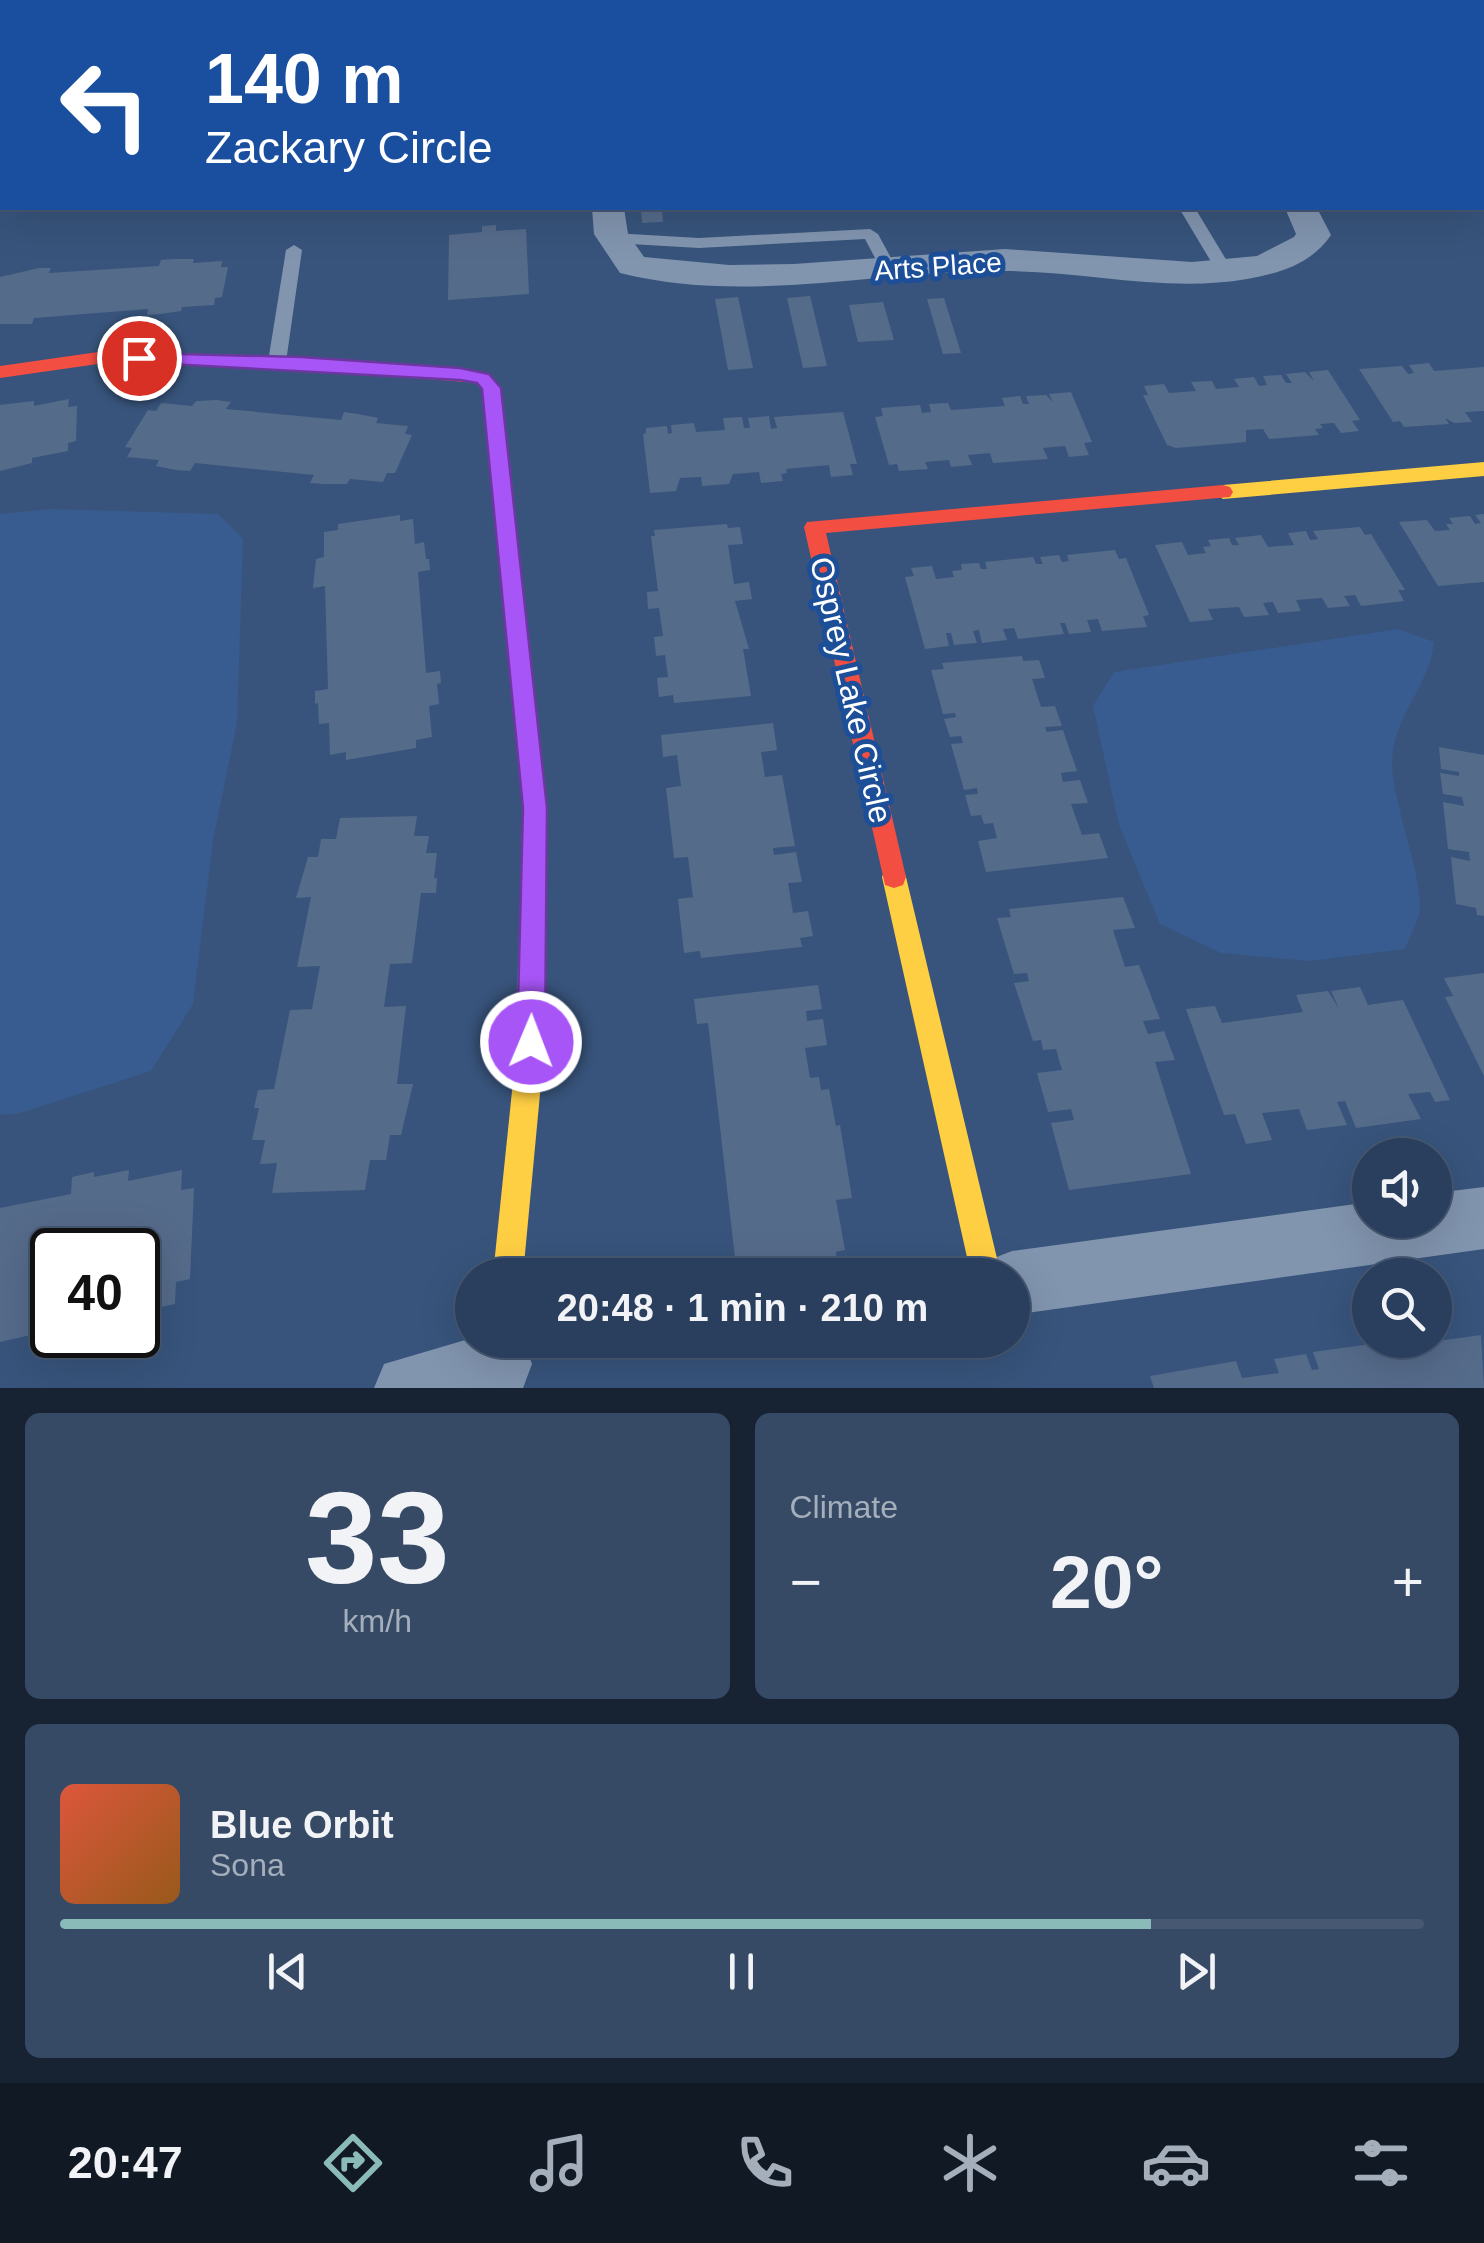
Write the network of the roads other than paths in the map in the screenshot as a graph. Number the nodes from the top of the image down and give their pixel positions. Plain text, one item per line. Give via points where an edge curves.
1 (1188, 210) edge
2 (1302, 210) edge
3 (611, 223) edge
4 (294, 250) dead end
5 (1226, 271) junction
6 (277, 362) junction
7 (0, 372) edge
8 (1484, 469) edge
9 (1484, 1218) edge
10 (510, 1258) edge
11 (982, 1258) edge
12 (1030, 1281) edge
13 (499, 1364) edge
14 (408, 1388) edge

1 - 5 lane
2 - 5 street, Arts Place via 1314,235 1306,250
3 - 5 street, Arts Place via 632,266 691,276 1004,260
4 - 6 lane
6 - 7 street via 105,357
6 - 10 street via 460,374 483,378 491,388 535,808 531,1042
8 - 11 street, Osprey Lake Circle via 814,528
9 - 12 street
13 - 14 street

